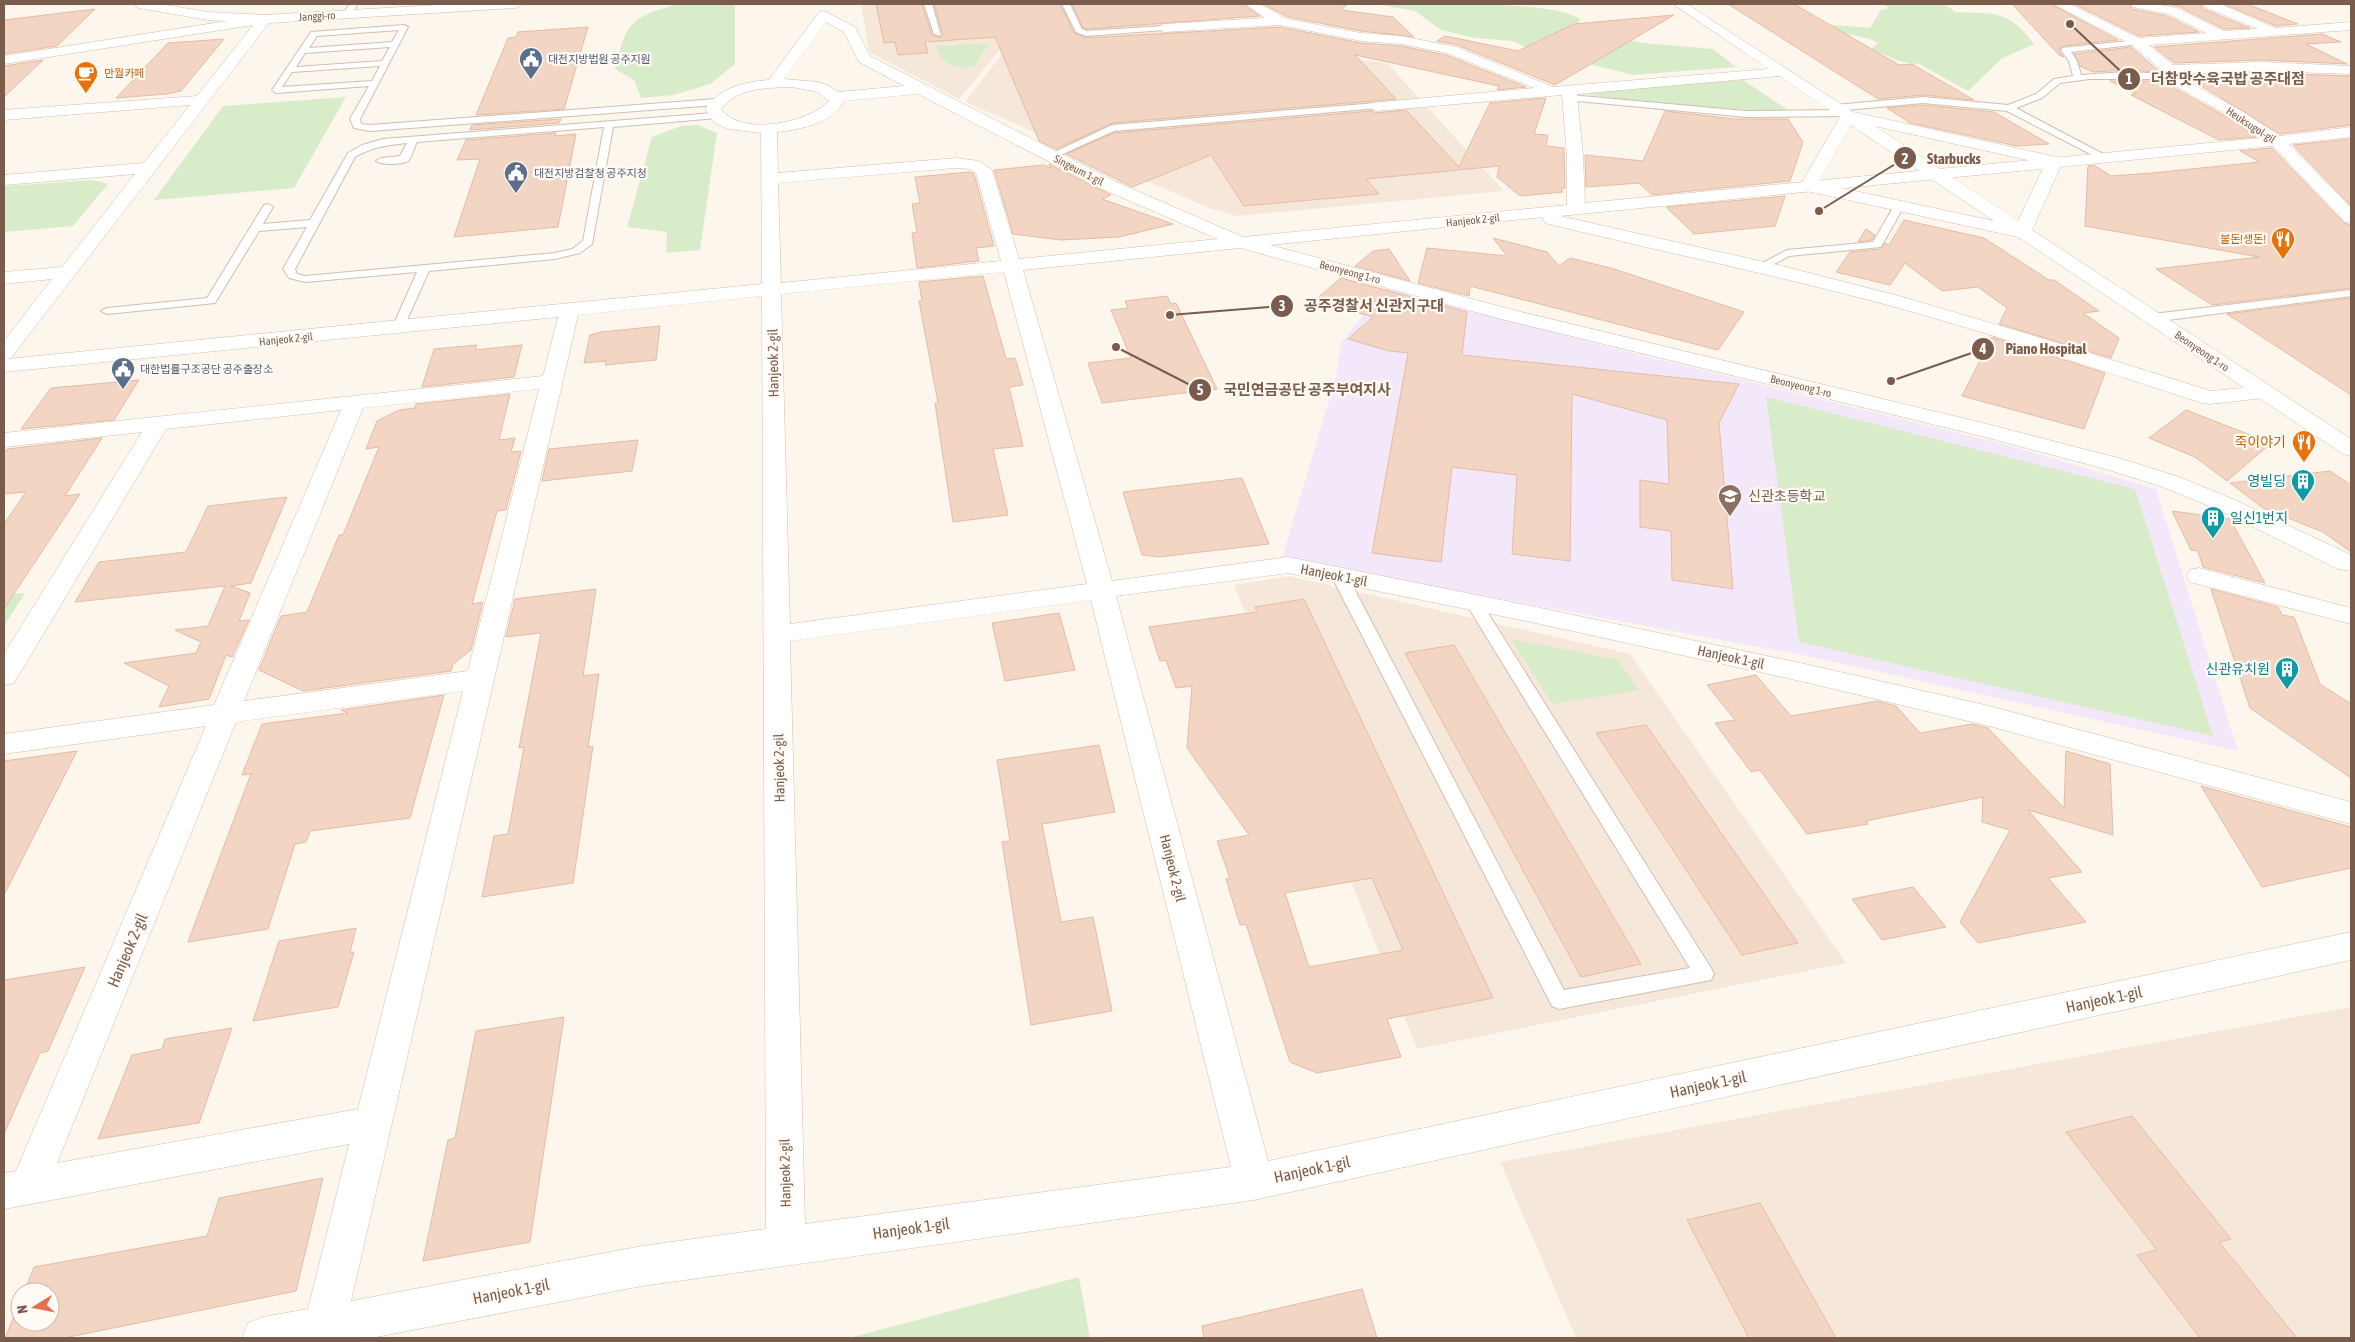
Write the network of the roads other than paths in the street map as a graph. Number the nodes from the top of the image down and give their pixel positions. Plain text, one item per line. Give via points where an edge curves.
1 (139, 4) edge
2 (516, 4) edge
3 (928, 4) edge
4 (1066, 4) edge
5 (1251, 4) edge
6 (1679, 4) edge
7 (2060, 4) edge
8 (2137, 4) edge
9 (2208, 4) edge
10 (350, 9) edge
11 (824, 9) edge
12 (2104, 10) dead end
13 (208, 16) junction
14 (2090, 17) junction
15 (1332, 18) dead end
16 (265, 19) junction
17 (1279, 21) junction
18 (2351, 26) edge
19 (1164, 28) joint
20 (2275, 31) junction
21 (938, 34) dead end
22 (2221, 35) junction
23 (33, 42) dead end
24 (2137, 42) junction
25 (2300, 43) dead end
26 (395, 44) junction
27 (303, 51) junction
28 (2326, 55) dead end
29 (4, 60) edge
30 (386, 63) junction
31 (2351, 68) edge
32 (290, 70) junction
33 (1781, 72) junction
34 (2173, 73) junction
35 (2078, 78) junction
36 (375, 83) junction
37 (773, 84) junction
38 (920, 89) junction
39 (1565, 93) junction
40 (835, 97) junction
41 (202, 100) junction
42 (1376, 106) joint
43 (2009, 108) junction
44 (715, 109) junction
45 (1842, 112) junction
46 (4, 115) edge
47 (609, 124) junction
48 (769, 128) junction
49 (2351, 132) edge
50 (2317, 136) junction
51 (413, 140) junction
52 (2277, 141) junction
53 (2343, 148) dead end
54 (1051, 156) junction
55 (2102, 157) junction
56 (381, 161) dead end
57 (2055, 161) junction
58 (149, 168) junction
59 (1934, 174) junction
60 (770, 179) junction
61 (4, 180) edge
62 (1808, 186) junction
63 (268, 206) dead end
64 (1899, 206) junction
65 (1576, 209) junction
66 (1530, 214) junction
67 (2351, 218) edge
68 (314, 223) junction
69 (255, 228) junction
70 (2022, 232) junction
71 (1242, 243) junction
72 (1012, 266) junction
73 (1761, 267) junction
74 (425, 268) junction
75 (68, 272) junction
76 (4, 278) edge
77 (772, 290) junction
78 (2351, 293) edge
79 (569, 310) junction
80 (107, 311) dead end
81 (2153, 318) junction
82 (398, 328) junction
83 (4, 354) edge
84 (4, 366) edge
85 (552, 381) junction
86 (2264, 392) junction
87 (356, 402) junction
88 (160, 423) junction
89 (4, 440) edge
90 (2351, 449) edge
91 (2350, 564) edge
92 (1338, 576) junction
93 (2199, 576) dead end
94 (1102, 590) junction
95 (1473, 602) junction
96 (2348, 611) edge
97 (778, 634) junction
98 (4, 676) edge
99 (480, 679) junction
100 (226, 714) junction
101 (4, 744) edge
102 (2351, 813) edge
103 (2351, 946) edge
104 (373, 1123) junction
105 (1254, 1182) junction
106 (16, 1189) edge
107 (786, 1246) junction
108 (324, 1326) junction
109 (263, 1338) edge

1 - 13 street, Janggi-ro
2 - 10 street, Janggi-ro
3 - 21 lane
4 - 19 lane via 1079,30 1086,34
5 - 17 street
6 - 33 street, Beonyeong 1-ro
7 - 14 street, Heuksugol-gil
8 - 22 street via 2172,11
9 - 20 street
10 - 16 street, Janggi-ro
11 - 37 street
11 - 38 street, Singeum 1-gil via 850,30 864,59
12 - 14 street
13 - 16 street, Janggi-ro
13 - 23 street, Janggi-ro via 158,26
14 - 24 street, Heuksugol-gil
15 - 17 street
16 - 29 street
16 - 41 street
17 - 19 street
17 - 39 street via 1451,50
18 - 20 street
20 - 22 street
20 - 25 street
22 - 24 street
24 - 34 street, Heuksugol-gil
24 - 35 lane via 2065,50
26 - 27 lane
26 - 27 lane via 404,27 314,34
26 - 30 lane
27 - 32 lane
28 - 31 street
30 - 32 lane
30 - 36 lane
31 - 34 street via 2231,65
32 - 36 lane via 276,90
33 - 39 street
33 - 45 street, Beonyeong 1-ro
34 - 35 lane
34 - 52 street, Heuksugol-gil via 2182,84
35 - 43 lane via 2057,81 2039,96
36 - 44 lane via 355,119 357,126 370,128
37 - 40 street via 810,85
37 - 44 street via 738,90
38 - 40 street
38 - 54 street, Singeum 1-gil
39 - 42 street
39 - 45 lane via 1739,113 1807,116
39 - 65 street
40 - 48 street via 834,108 824,116
41 - 46 street
41 - 58 street
42 - 54 lane via 1112,128
43 - 45 lane via 1923,100
43 - 55 lane
44 - 47 lane
44 - 48 street via 722,121 734,126
45 - 57 street
45 - 59 street, Beonyeong 1-ro
45 - 62 street
47 - 51 lane
47 - 74 lane via 588,242 576,251 555,256
48 - 60 street, Hanjeok 2-gil
49 - 50 street, Hanjeok 2-gil
50 - 52 street, Hanjeok 2-gil
50 - 53 street
51 - 56 lane via 404,159
51 - 68 lane via 383,142 351,155
52 - 55 street, Hanjeok 2-gil
52 - 67 street, Heuksugol-gil
54 - 71 street, Singeum 1-gil via 1166,212
55 - 57 street, Hanjeok 2-gil
57 - 59 street, Hanjeok 2-gil
57 - 70 street
58 - 61 street
58 - 75 street
59 - 62 street, Hanjeok 2-gil
59 - 70 street, Beonyeong 1-ro
60 - 72 street, Hanjeok 2-gil via 956,162 973,164 984,170
60 - 77 street, Hanjeok 2-gil
62 - 64 street
62 - 65 street, Hanjeok 2-gil
63 - 69 lane
64 - 70 street
64 - 73 lane via 1877,245 1787,253
65 - 66 street, Hanjeok 2-gil
66 - 71 street, Hanjeok 2-gil
66 - 73 street
68 - 69 lane
68 - 74 lane via 289,269 292,276 305,279
69 - 80 lane via 211,301
70 - 81 street, Beonyeong 1-ro
71 - 72 street, Hanjeok 2-gil
71 - 91 street, Beonyeong 1-ro via 1508,315 2114,464 2171,482 2227,505
72 - 77 street, Hanjeok 2-gil
72 - 94 street, Hanjeok 2-gil
73 - 86 street via 1892,300 2210,398
74 - 82 lane
75 - 76 street
75 - 83 street
77 - 79 street, Hanjeok 2-gil
77 - 97 street, Hanjeok 2-gil
78 - 81 lane
79 - 82 street, Hanjeok 2-gil
79 - 85 street
81 - 86 street, Beonyeong 1-ro
82 - 84 street, Hanjeok 2-gil
85 - 87 street
85 - 99 street
86 - 90 street, Beonyeong 1-ro
87 - 88 street
87 - 100 street, Hanjeok 2-gil
88 - 89 street
88 - 98 street
92 - 94 street, Hanjeok 1-gil via 1288,565
92 - 95 street, Hanjeok 1-gil
92 - 95 lane via 1559,1000 1704,974
93 - 96 street
94 - 97 street, Hanjeok 1-gil
94 - 105 street, Hanjeok 2-gil
95 - 102 street, Hanjeok 1-gil via 1989,716
97 - 107 street, Hanjeok 2-gil
99 - 100 street
99 - 104 street
100 - 101 street
100 - 106 street, Hanjeok 2-gil
103 - 105 street, Hanjeok 1-gil
104 - 106 street, Hanjeok 2-gil
104 - 108 street
105 - 107 street, Hanjeok 1-gil
107 - 108 street, Hanjeok 1-gil via 642,1266
108 - 109 street, Hanjeok 1-gil

